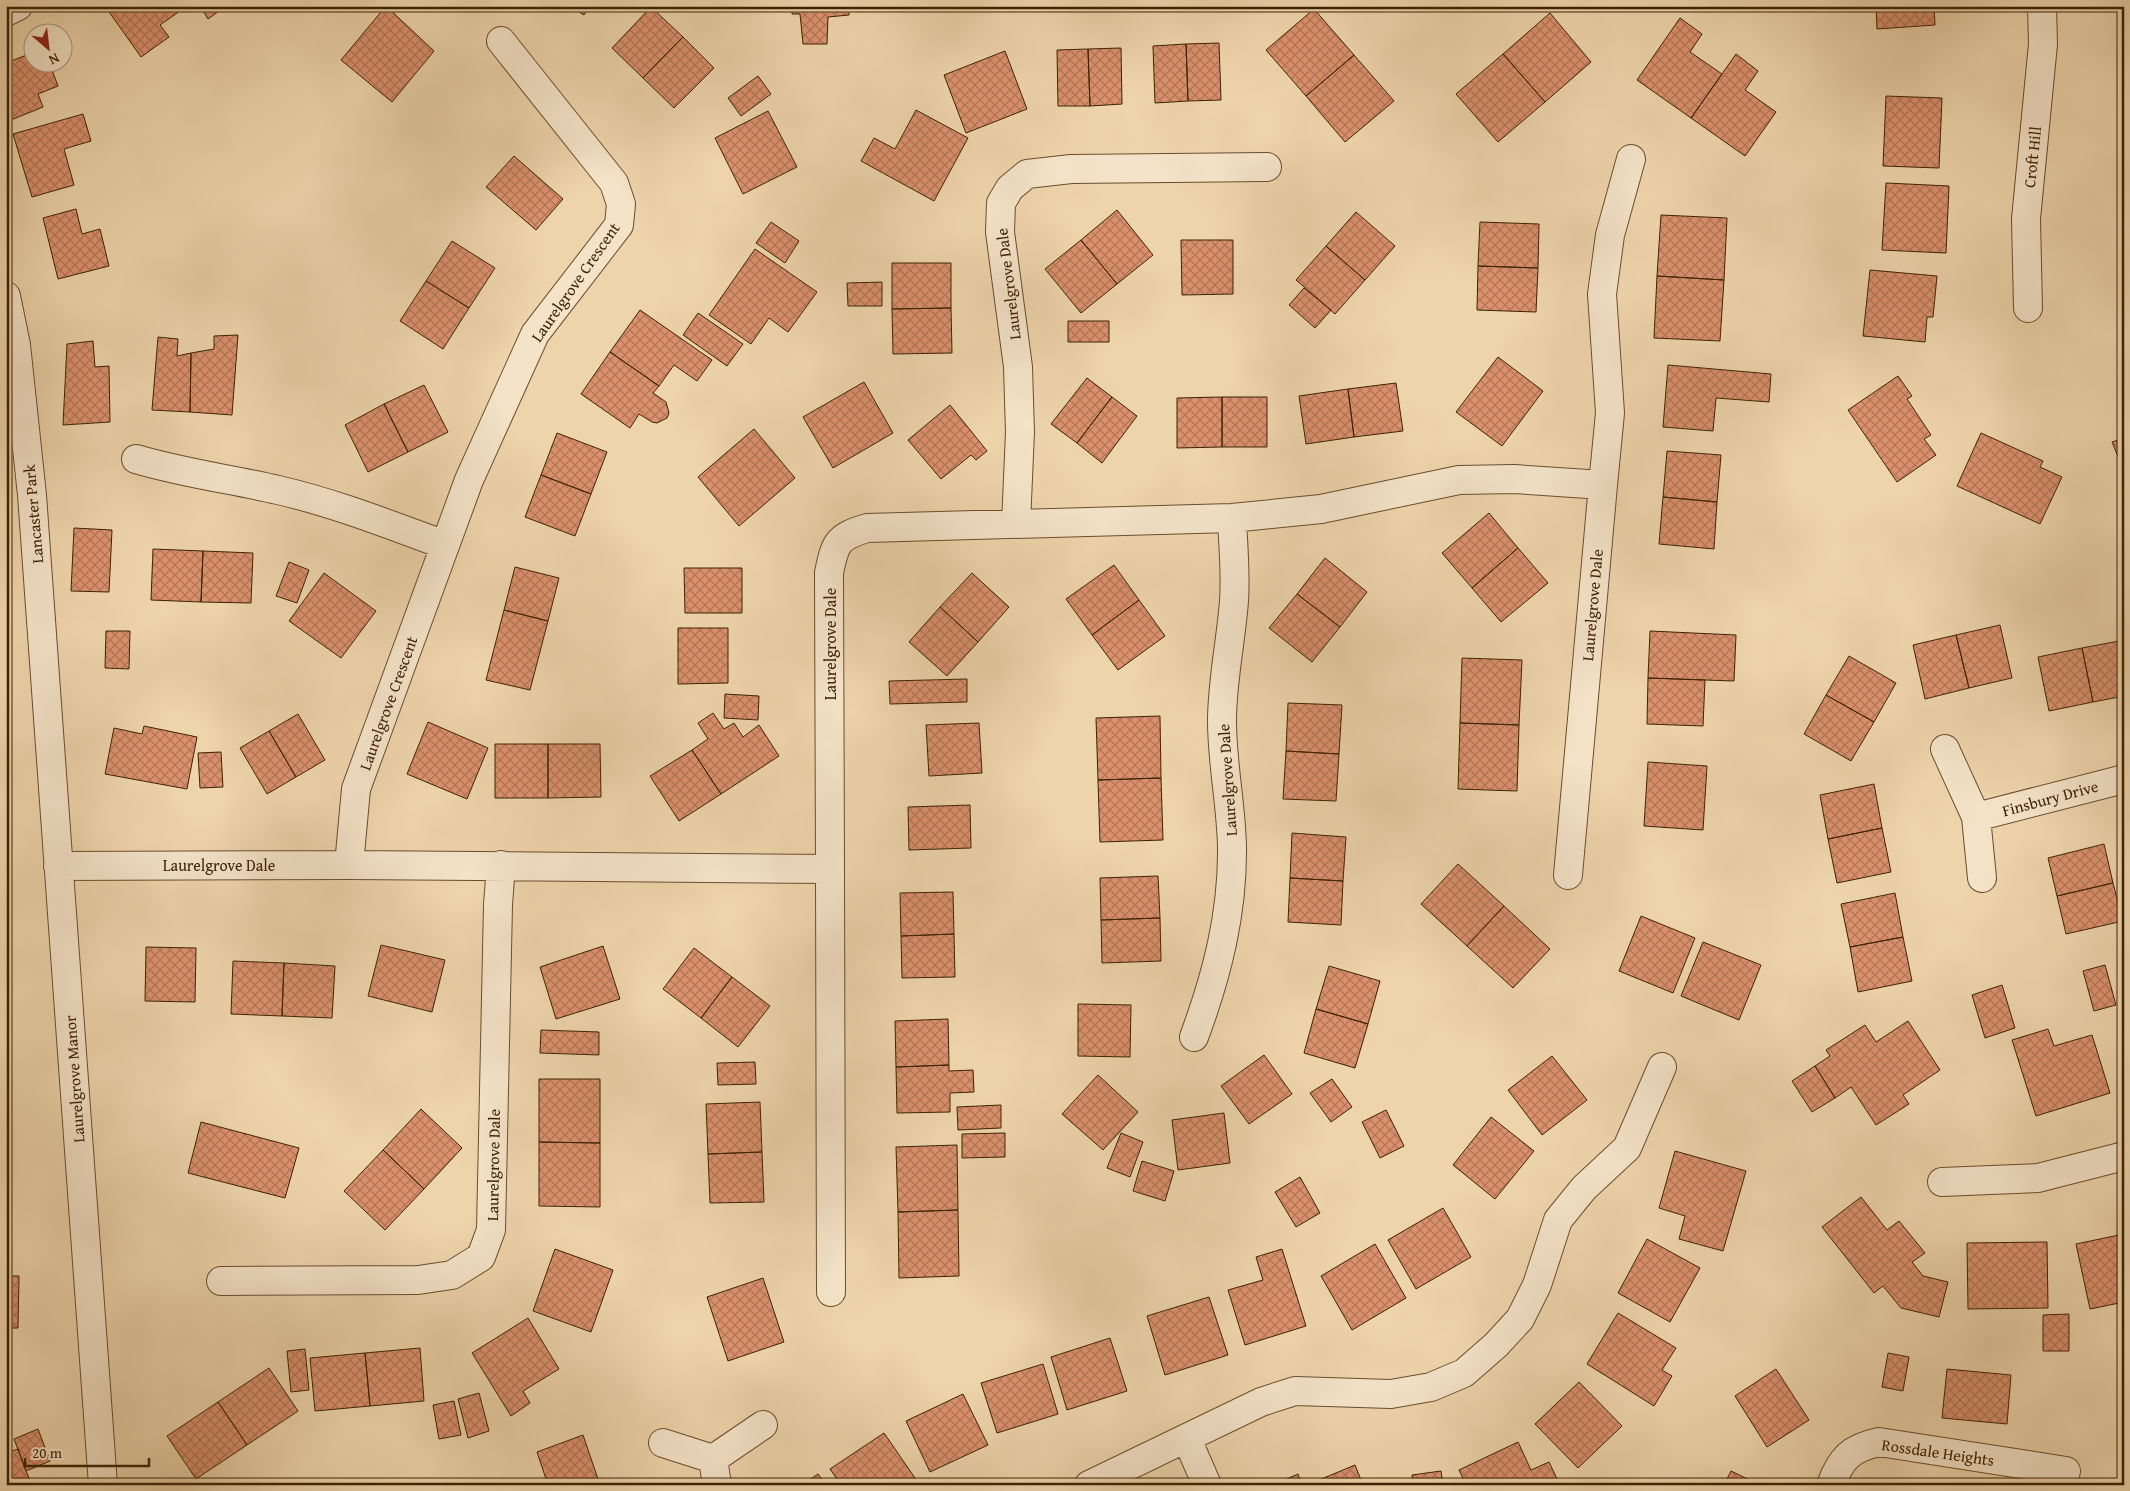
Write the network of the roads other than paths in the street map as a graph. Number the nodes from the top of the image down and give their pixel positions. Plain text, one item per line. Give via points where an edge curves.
1 (18, 6) edge
2 (2042, 6) edge
3 (6, 12) edge
4 (501, 41) dead end
5 (1631, 159) dead end
6 (1267, 167) dead end
7 (6, 296) edge
8 (2028, 308) dead end
9 (11, 346) edge
10 (136, 459) dead end
11 (1603, 485) junction
12 (1232, 518) junction
13 (1016, 524) junction
14 (445, 545) junction
15 (46, 673) joint
16 (1945, 749) dead end
17 (2124, 778) edge
18 (1976, 817) junction
19 (349, 864) junction
20 (501, 865) junction
21 (58, 866) junction
22 (830, 869) junction
23 (1568, 875) dead end
24 (1982, 878) dead end
25 (1194, 1037) dead end
26 (1662, 1067) dead end
27 (2124, 1156) edge
28 (1942, 1182) dead end
29 (221, 1281) dead end
30 (832, 1292) dead end
31 (763, 1425) dead end
32 (1188, 1439) junction
33 (663, 1443) dead end
34 (2066, 1471) dead end
35 (715, 1472) edge
36 (103, 1485) edge
37 (1089, 1485) edge
38 (1207, 1485) edge
39 (1831, 1485) edge

1 - 3 street
2 - 8 street, Croft Hill via 2043,44 2026,219
4 - 14 street, Laurelgrove Crescent via 614,183 621,204 619,225 535,334 469,480
5 - 11 street, Laurelgrove Dale via 1610,235 1602,294 1610,413
6 - 13 street, Laurelgrove Dale via 1071,169 1028,174 1010,188 1001,203 1000,232 1018,367 1020,432
7 - 9 street, Lancaster Park
9 - 15 street, Lancaster Park via 32,495
10 - 14 street via 177,471 278,490 360,514
11 - 12 street, Laurelgrove Dale via 1514,478 1459,480 1321,509
11 - 23 street, Laurelgrove Dale
12 - 13 street, Laurelgrove Dale
12 - 25 street, Laurelgrove Dale via 1234,600 1224,674 1222,722 1232,845 1230,895 1222,949 1210,996
13 - 22 street, Laurelgrove Dale via 867,528 846,535 834,551 830,573
14 - 19 street, Laurelgrove Crescent via 356,789
15 - 21 street, Laurelgrove Manor
16 - 18 street
17 - 18 street, Finsbury Drive
18 - 24 street
19 - 20 street, Laurelgrove Dale
19 - 21 street, Laurelgrove Dale
20 - 22 street, Laurelgrove Dale
20 - 29 street, Laurelgrove Dale via 491,1230 481,1257 452,1275 418,1280
21 - 36 street, Laurelgrove Manor
22 - 30 street, Laurelgrove Dale
26 - 32 street via 1626,1148 1584,1188 1558,1220 1537,1285 1520,1319 1464,1373 1431,1387 1391,1394 1295,1391 1261,1402
27 - 28 street via 2038,1178
31 - 35 street
32 - 37 street
32 - 38 street
33 - 35 street
34 - 39 street, Rossdale Heights via 1878,1442 1860,1446 1845,1458

